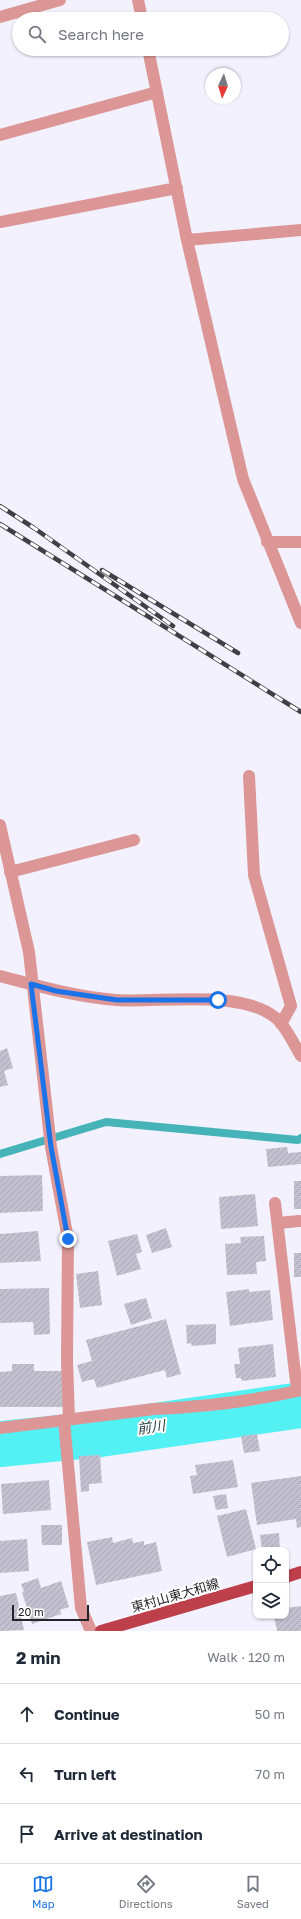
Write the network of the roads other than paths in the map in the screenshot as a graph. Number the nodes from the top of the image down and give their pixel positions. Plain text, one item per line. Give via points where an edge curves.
1 (60, 0) edge
2 (138, 0) edge
3 (18, 12) edge
4 (141, 12) edge
5 (12, 14) edge
6 (0, 17) edge
7 (149, 56) edge
8 (157, 92) junction
9 (0, 135) edge
10 (177, 188) junction
11 (0, 222) edge
12 (301, 230) edge
13 (187, 240) junction
14 (268, 542) junction
15 (301, 542) edge
16 (301, 623) edge
17 (249, 776) dead end
18 (0, 825) edge
19 (134, 840) dead end
20 (10, 872) junction
21 (0, 976) edge
22 (31, 984) junction
23 (281, 1024) junction
24 (301, 1056) edge
25 (275, 1203) dead end
26 (299, 1221) dead end
27 (278, 1223) junction
28 (299, 1390) edge
29 (66, 1420) junction
30 (0, 1428) edge
31 (301, 1572) edge
32 (289, 1576) edge
33 (253, 1587) edge
34 (91, 1631) edge
35 (101, 1631) edge

1 - 3 street
2 - 4 street
5 - 6 street
7 - 8 street
8 - 9 street
8 - 10 street
10 - 11 street
10 - 13 street
12 - 13 street
13 - 14 street via 243,479
14 - 15 street
14 - 16 street
17 - 23 street via 254,875 291,1006
18 - 20 street
19 - 20 street
20 - 22 street via 29,952
21 - 22 street
22 - 23 street via 56,991 117,1000 189,999 241,1004 263,1010 277,1018
22 - 29 street via 51,1147 68,1239
23 - 24 street
25 - 27 street
26 - 27 street
27 - 28 street
28 - 29 street via 213,1404
29 - 30 street
29 - 34 street via 81,1608
31 - 32 main road
33 - 35 main road, 東村山東大和線

